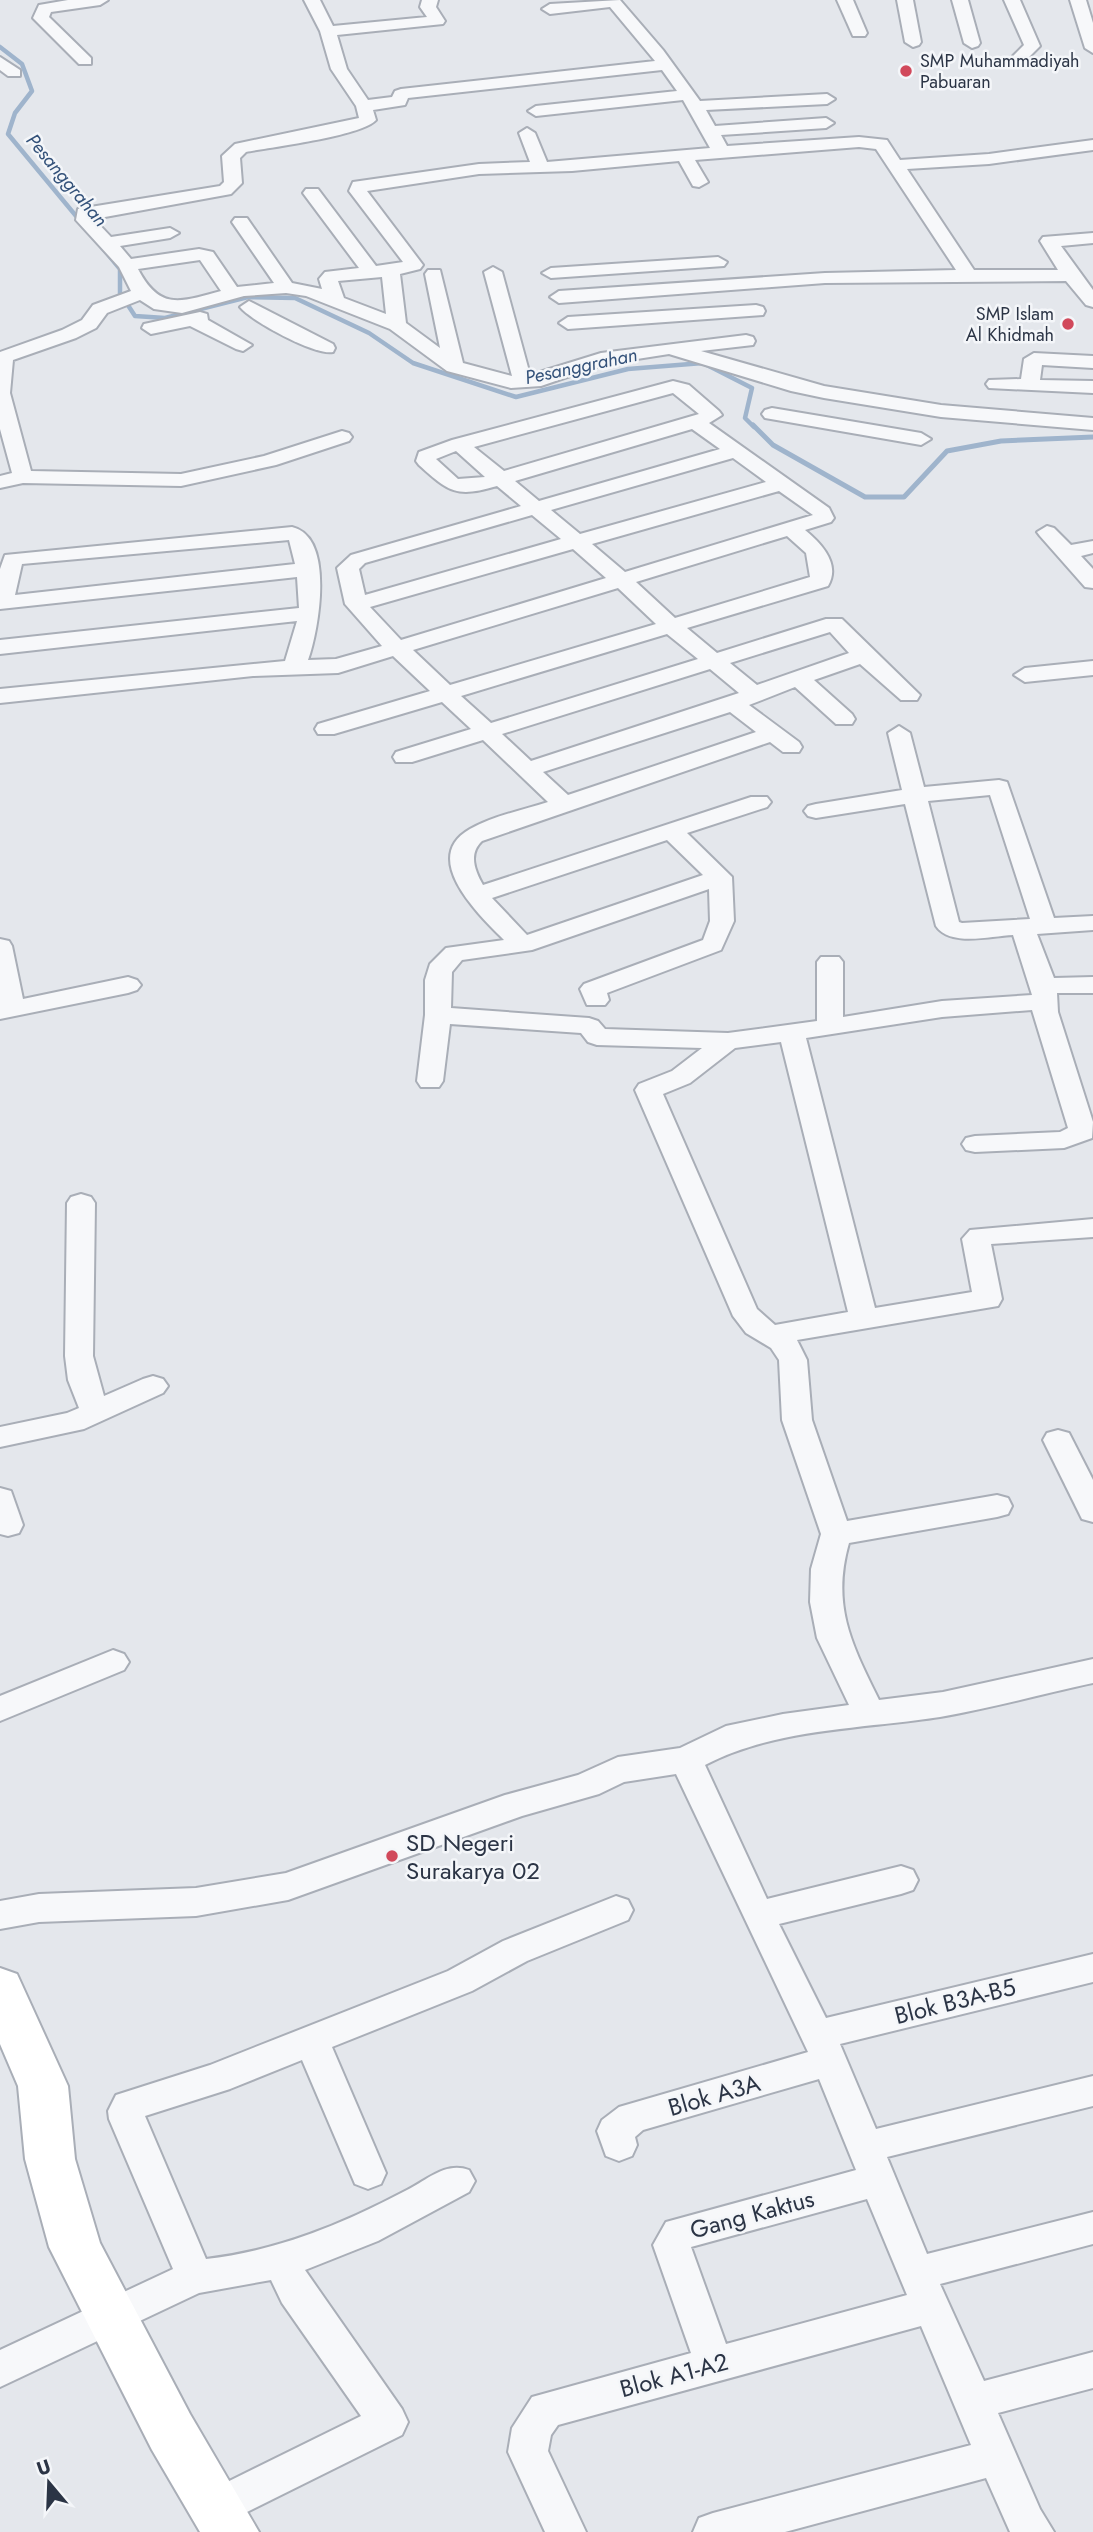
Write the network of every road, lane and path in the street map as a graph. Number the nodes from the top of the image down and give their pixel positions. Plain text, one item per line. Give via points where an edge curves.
1 (100, 0) edge
2 (312, 0) edge
3 (430, 0) edge
4 (845, 0) edge
5 (905, 0) edge
6 (960, 0) edge
7 (1013, 0) edge
8 (1078, 0) edge
9 (613, 1) edge
10 (550, 9) dead end
11 (328, 31) junction
12 (859, 33) dead end
13 (913, 42) dead end
14 (972, 43) dead end
15 (1093, 48) edge
16 (1021, 56) dead end
17 (85, 61) dead end
18 (666, 65) junction
19 (827, 99) dead end
20 (691, 101) junction
21 (364, 106) junction
22 (536, 111) dead end
23 (826, 123) dead end
24 (710, 131) junction
25 (527, 133) dead end
26 (1086, 150) edge
27 (721, 152) junction
28 (683, 153) junction
29 (896, 166) junction
30 (540, 167) junction
31 (699, 182) dead end
32 (312, 193) dead end
33 (241, 222) dead end
34 (170, 233) dead end
35 (1093, 237) edge
36 (107, 243) junction
37 (718, 262) dead end
38 (127, 265) junction
39 (390, 271) junction
40 (370, 272) junction
41 (493, 272) dead end
42 (434, 274) dead end
43 (969, 275) junction
44 (1071, 276) junction
45 (277, 290) junction
46 (231, 293) junction
47 (136, 296) junction
48 (559, 297) junction
49 (335, 299) junction
50 (1093, 301) edge
51 (249, 307) junction
52 (756, 311) dead end
53 (194, 320) junction
54 (397, 325) junction
55 (151, 328) dead end
56 (573, 336) junction
57 (746, 341) dead end
58 (243, 345) dead end
59 (326, 348) dead end
60 (670, 348) junction
61 (2, 353) edge
62 (1093, 362) edge
63 (589, 364) junction
64 (454, 367) junction
65 (523, 383) junction
66 (996, 384) dead end
67 (1030, 385) junction
68 (1093, 387) edge
69 (941, 411) junction
70 (772, 414) dead end
71 (695, 422) junction
72 (1093, 424) edge
73 (342, 437) dead end
74 (921, 439) junction
75 (459, 444) junction
76 (735, 450) junction
77 (906, 461) dead end
78 (23, 477) junction
79 (499, 479) junction
80 (0, 482) edge
81 (783, 483) junction
82 (533, 508) junction
83 (792, 530) junction
84 (1047, 532) dead end
85 (575, 541) junction
86 (1093, 547) edge
87 (1065, 553) junction
88 (309, 569) junction
89 (623, 578) junction
90 (820, 581) junction
91 (1093, 582) edge
92 (1, 603) edge
93 (356, 604) junction
94 (309, 613) junction
95 (834, 624) junction
96 (671, 626) junction
97 (0, 646) edge
98 (394, 647) junction
99 (863, 654) junction
100 (711, 662) junction
101 (300, 668) junction
102 (1090, 673) edge
103 (1025, 675) dead end
104 (797, 677) junction
105 (447, 694) junction
106 (909, 695) dead end
107 (0, 696) edge
108 (744, 699) junction
109 (844, 719) dead end
110 (326, 729) dead end
111 (487, 733) junction
112 (899, 733) dead end
113 (404, 757) dead end
114 (527, 770) junction
115 (916, 795) junction
116 (759, 802) dead end
117 (565, 805) junction
118 (816, 811) dead end
119 (671, 831) junction
120 (720, 877) junction
121 (477, 895) junction
122 (1093, 923) edge
123 (1033, 926) junction
124 (523, 945) junction
125 (0, 946) edge
126 (830, 962) dead end
127 (128, 985) dead end
128 (1093, 985) edge
129 (1044, 994) junction
130 (596, 1000) dead end
131 (6, 1010) edge
132 (438, 1015) junction
133 (830, 1028) junction
134 (792, 1032) junction
135 (728, 1041) junction
136 (430, 1081) dead end
137 (975, 1144) dead end
138 (80, 1203) dead end
139 (1093, 1228) edge
140 (864, 1319) junction
141 (781, 1341) junction
142 (153, 1387) dead end
143 (94, 1410) junction
144 (0, 1437) edge
145 (1058, 1440) dead end
146 (997, 1506) dead end
147 (1093, 1511) edge
148 (836, 1534) junction
149 (113, 1662) dead end
150 (1093, 1671) edge
151 (0, 1709) edge
152 (870, 1715) junction
153 (686, 1760) junction
154 (901, 1880) dead end
155 (616, 1910) dead end
156 (0, 1915) edge
157 (759, 1915) junction
158 (1093, 1968) edge
159 (3, 2000) edge
160 (311, 2039) junction
161 (823, 2048) junction
162 (1093, 2091) edge
163 (619, 2145) dead end
164 (872, 2164) junction
165 (368, 2173) dead end
166 (456, 2181) dead end
167 (1093, 2228) edge
168 (281, 2259) junction
169 (195, 2277) junction
170 (924, 2290) junction
171 (108, 2317) junction
172 (714, 2364) junction
173 (0, 2369) edge
174 (1093, 2370) edge
175 (973, 2402) junction
176 (995, 2457) junction
177 (223, 2520) edge
178 (1030, 2529) edge
179 (566, 2532) edge
180 (713, 2532) edge

1 - 17 street via 46,8 41,18
2 - 11 street
3 - 11 street via 428,7 443,31 388,26
4 - 12 street
5 - 13 street
6 - 14 street
7 - 16 street via 1032,46
8 - 15 street
9 - 10 street
9 - 18 street
11 - 21 street via 339,69
18 - 20 street
18 - 21 street via 401,94 399,101
19 - 20 street
20 - 22 street
20 - 24 street
21 - 36 street via 366,123 234,151 230,160 233,183 225,190 84,213
23 - 24 street
24 - 27 street
25 - 30 street
26 - 29 street
27 - 28 street
27 - 29 street via 871,142 881,144
28 - 30 street
28 - 31 street
29 - 43 street
30 - 39 street via 479,169 359,186 358,191 414,265
32 - 40 street
33 - 45 street
34 - 36 street
35 - 44 street via 1049,241
36 - 38 street
37 - 48 street via 549,267
38 - 46 street via 199,254 206,256
38 - 47 street
39 - 40 street
39 - 54 street
40 - 49 street via 331,275 328,279
41 - 65 street
42 - 64 street
43 - 44 street
43 - 48 street via 825,278
44 - 50 street
45 - 46 street
45 - 49 street
45 - 51 street
46 - 47 street via 182,307
47 - 61 street via 111,303 80,329
48 - 56 street
49 - 54 street
51 - 53 street
51 - 59 street
52 - 56 street
53 - 55 street
53 - 58 street
54 - 64 street
56 - 63 street
57 - 60 street
60 - 63 street
60 - 69 street via 798,387
61 - 78 street via 0,393
62 - 67 street via 1034,359
63 - 65 street
64 - 65 street
66 - 67 street
67 - 68 street
69 - 72 street
69 - 74 street
70 - 74 street
71 - 75 street via 712,415 682,389 665,387
71 - 76 street
71 - 79 street
73 - 78 street via 269,461 181,480
74 - 77 street
75 - 79 street
75 - 79 street via 431,452 426,461 453,485 474,486
76 - 81 street
76 - 82 street
78 - 80 street
79 - 82 street
81 - 83 street via 825,515 820,522
81 - 85 street
82 - 85 street
82 - 93 street via 351,562 347,573
83 - 89 street
83 - 90 street via 818,552
84 - 87 street
85 - 89 street
85 - 93 street
86 - 87 street
87 - 91 street
88 - 92 street
88 - 92 street via 298,535 292,533 12,559
88 - 94 street
89 - 96 street
89 - 98 street
90 - 95 street
90 - 96 street
93 - 98 street
94 - 97 street
94 - 101 street
95 - 99 street
95 - 100 street
96 - 100 street
96 - 105 street
98 - 101 street via 331,668
98 - 105 street
99 - 104 street
99 - 106 street
100 - 108 street
100 - 111 street
101 - 107 street
102 - 103 street
104 - 108 street
104 - 109 street
105 - 110 street
105 - 111 street
108 - 114 street
108 - 117 street via 782,741
111 - 113 street
111 - 114 street
112 - 115 street
114 - 117 street
115 - 118 street
115 - 123 street via 948,926 959,931
115 - 123 street via 993,787 1002,790
116 - 119 street
117 - 121 street via 484,831 465,844 460,866
119 - 120 street
119 - 121 street
120 - 124 street
120 - 130 street via 724,902 720,930 712,945 593,989
121 - 124 street
122 - 123 street
123 - 129 street
124 - 132 street via 445,958 438,969
125 - 131 street
126 - 133 street
127 - 131 street
128 - 129 street
129 - 133 street
129 - 137 street via 1083,1132 1064,1140
132 - 135 street via 589,1026 597,1037
132 - 136 street
133 - 134 street
134 - 135 street
134 - 140 street
135 - 141 street via 681,1077 648,1090 750,1324
138 - 143 street via 79,1356
139 - 140 street via 980,1236 976,1239 988,1298
140 - 141 street via 784,1332
141 - 148 street via 793,1360 802,1435
142 - 143 street
143 - 144 street via 74,1422
145 - 147 street
146 - 148 street
148 - 152 street via 826,1569 826,1602 833,1638
149 - 151 street
150 - 152 street
152 - 153 street via 726,1739
153 - 156 street via 618,1770 587,1785 517,1804 288,1886 196,1902 39,1908
153 - 157 street
154 - 157 street
155 - 160 street via 515,1951 460,1981
157 - 161 street
158 - 161 street, Blok B3A-B5
159 - 171 street via 43,2087 50,2159 75,2248
160 - 165 street
160 - 169 street via 217,2078 137,2102 126,2111
161 - 163 street, Blok A3A via 632,2118 615,2131
161 - 164 street
162 - 164 street
164 - 170 street
164 - 172 street, Gang Kaktus via 679,2234 672,2245 675,2260
166 - 168 street via 379,2223
167 - 170 street, Blok A1-A2
168 - 169 street via 229,2275
168 - 177 street via 295,2291 388,2422
169 - 171 street
170 - 172 street, Blok A1-A2
170 - 175 street
171 - 173 street
171 - 177 street
172 - 179 street, Blok A1-A2 via 546,2410 532,2428 528,2452
174 - 175 street
175 - 176 street
176 - 178 street
176 - 180 street

